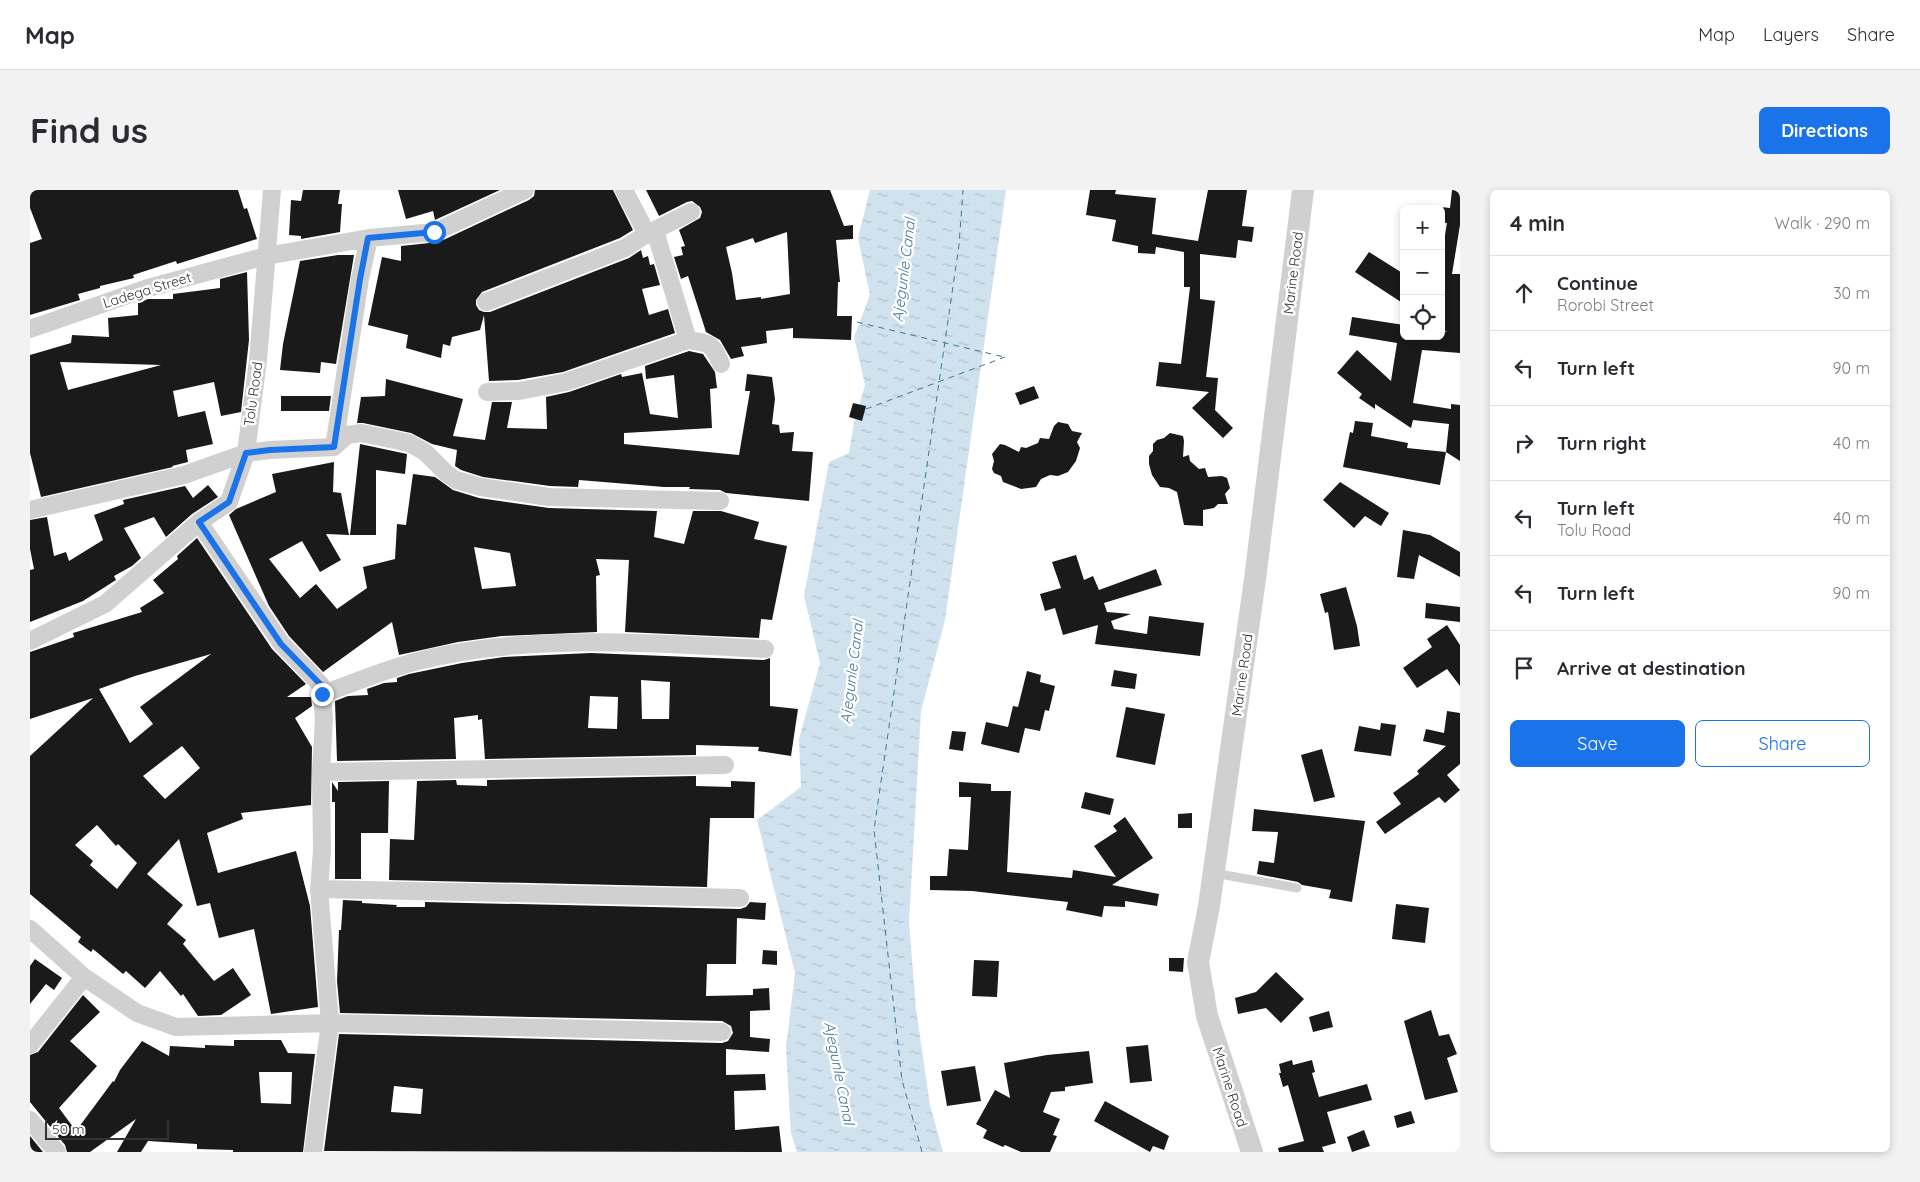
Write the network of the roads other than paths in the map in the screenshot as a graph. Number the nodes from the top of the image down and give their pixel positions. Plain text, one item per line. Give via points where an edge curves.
1 (272, 190) edge
2 (525, 190) edge
3 (624, 190) edge
4 (1303, 190) edge
5 (691, 212) dead end
6 (651, 232) junction
7 (368, 238) junction
8 (266, 256) junction
9 (486, 302) dead end
10 (30, 328) edge
11 (688, 340) junction
12 (721, 364) dead end
13 (487, 392) dead end
14 (334, 447) junction
15 (246, 453) junction
16 (720, 501) dead end
17 (30, 510) edge
18 (199, 522) junction
19 (30, 641) edge
20 (765, 649) dead end
21 (322, 694) junction
22 (725, 765) dead end
23 (321, 772) junction
24 (1214, 873) junction
25 (1297, 888) dead end
26 (320, 890) junction
27 (740, 898) dead end
28 (33, 938) edge
29 (84, 977) junction
30 (330, 1023) junction
31 (722, 1032) dead end
32 (30, 1045) edge
33 (30, 1120) edge
34 (57, 1152) edge
35 (312, 1152) edge
36 (1252, 1152) edge

1 - 8 street, Tolu Road
2 - 7 street, Ladega Street via 434,232
3 - 6 street
4 - 24 street, Marine Road via 1255,579
5 - 6 street
6 - 9 street via 626,248
6 - 11 street
7 - 8 street, Ladega Street
7 - 14 street
8 - 10 street, Ladega Street via 148,288
8 - 15 street, Tolu Road via 258,360
11 - 12 street via 706,342 714,349
11 - 13 street via 566,382 519,391
14 - 15 street
14 - 16 street via 347,435 361,433 409,443 425,452 456,480 549,497
15 - 17 street via 184,475
15 - 18 street, Tolu Road via 229,502
18 - 19 street, Tolu Road via 104,604
18 - 21 street via 281,644 321,685
20 - 21 street via 602,642 508,646 418,661
21 - 23 street
22 - 23 street
23 - 26 street
24 - 25 lane
24 - 36 street, Marine Road via 1198,962 1207,1016
26 - 27 street
26 - 30 street
28 - 29 street
29 - 30 street via 137,1013 176,1027
29 - 32 street
30 - 31 street
30 - 35 street
33 - 34 street

